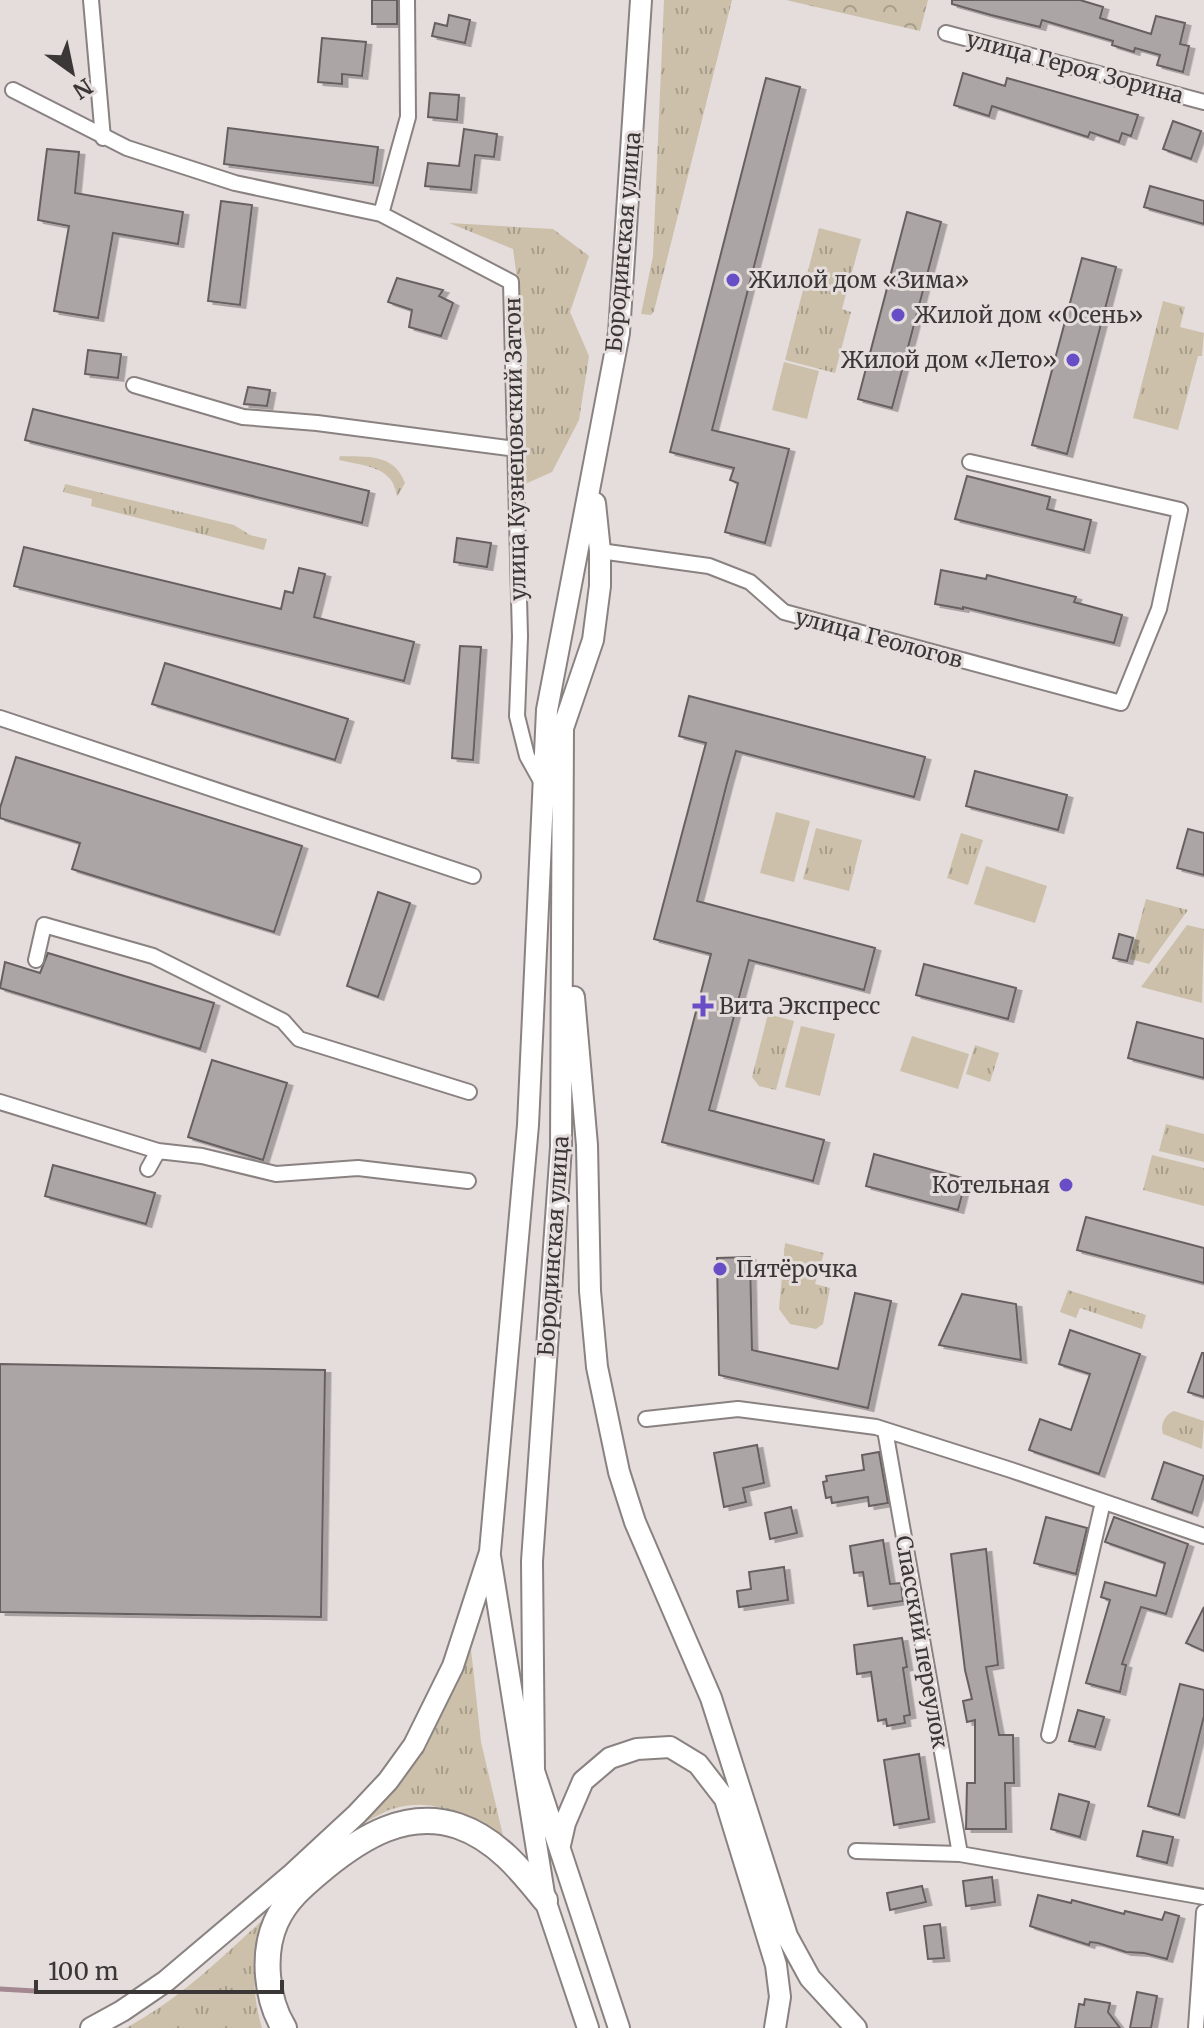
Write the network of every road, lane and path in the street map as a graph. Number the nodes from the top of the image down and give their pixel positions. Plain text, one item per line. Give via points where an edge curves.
1 (91, 0) edge
2 (407, 0) edge
3 (641, 0) edge
4 (946, 33) dead end
5 (13, 90) dead end
6 (1204, 102) edge
7 (103, 138) junction
8 (381, 214) junction
9 (134, 385) dead end
10 (516, 449) junction
11 (970, 462) dead end
12 (593, 483) junction
13 (600, 551) junction
14 (0, 718) edge
15 (542, 783) junction
16 (473, 876) dead end
17 (564, 879) junction
18 (36, 960) dead end
19 (469, 1092) dead end
20 (0, 1102) edge
21 (158, 1151) junction
22 (148, 1169) dead end
23 (468, 1181) dead end
24 (646, 1419) dead end
25 (885, 1430) junction
26 (1103, 1502) junction
27 (1204, 1536) edge
28 (490, 1552) junction
29 (1049, 1735) dead end
30 (560, 1849) junction
31 (856, 1851) dead end
32 (960, 1854) junction
33 (1204, 1897) edge
34 (545, 1900) junction
35 (1204, 1912) edge
36 (91, 2028) edge
37 (284, 2028) edge
38 (588, 2028) edge
39 (619, 2028) edge
40 (775, 2028) edge
41 (856, 2028) edge
42 (1196, 2028) edge

1 - 7 street
2 - 8 street via 408,117
3 - 12 street, Бородинская улица via 619,333
4 - 6 street, улица Героя Зорина
5 - 7 street
7 - 8 street via 235,183
8 - 10 street, улица Кузнецовский Затон via 511,282
9 - 10 street via 243,417
10 - 15 street, улица Кузнецовский Затон via 517,716 527,756
11 - 13 street, улица Геологов via 1180,510 1159,609 1121,703 784,612 750,582 709,566
12 - 13 street, Бородинская улица
12 - 15 street, Бородинская улица via 547,710
13 - 17 street, Бородинская улица via 593,640 563,728
14 - 16 street
15 - 28 street, Бородинская улица via 528,1125
17 - 30 street, Бородинская улица via 561,1147 532,1561 534,1771
17 - 41 street via 587,1145 591,1306 597,1367 619,1472 635,1522 711,1698 787,1936 810,1978
18 - 19 street via 44,925 153,956 283,1021 299,1039
20 - 21 street
21 - 22 street
21 - 23 street via 276,1174 358,1168
24 - 25 street via 738,1409
25 - 26 street
25 - 32 street, Спасский переулок
26 - 27 street
26 - 29 street
28 - 34 street
28 - 36 street via 453,1666 414,1745 388,1781 290,1876 166,1981
30 - 39 street, Бородинская улица
30 - 40 street via 583,1781 610,1758 670,1747 698,1764 725,1799 776,1965 780,1997
31 - 32 street
32 - 33 street
34 - 37 main road via 516,1863 457,1826 418,1820 381,1829 351,1846 295,1892 275,1923 268,1961 271,1999
34 - 38 street
35 - 42 street

